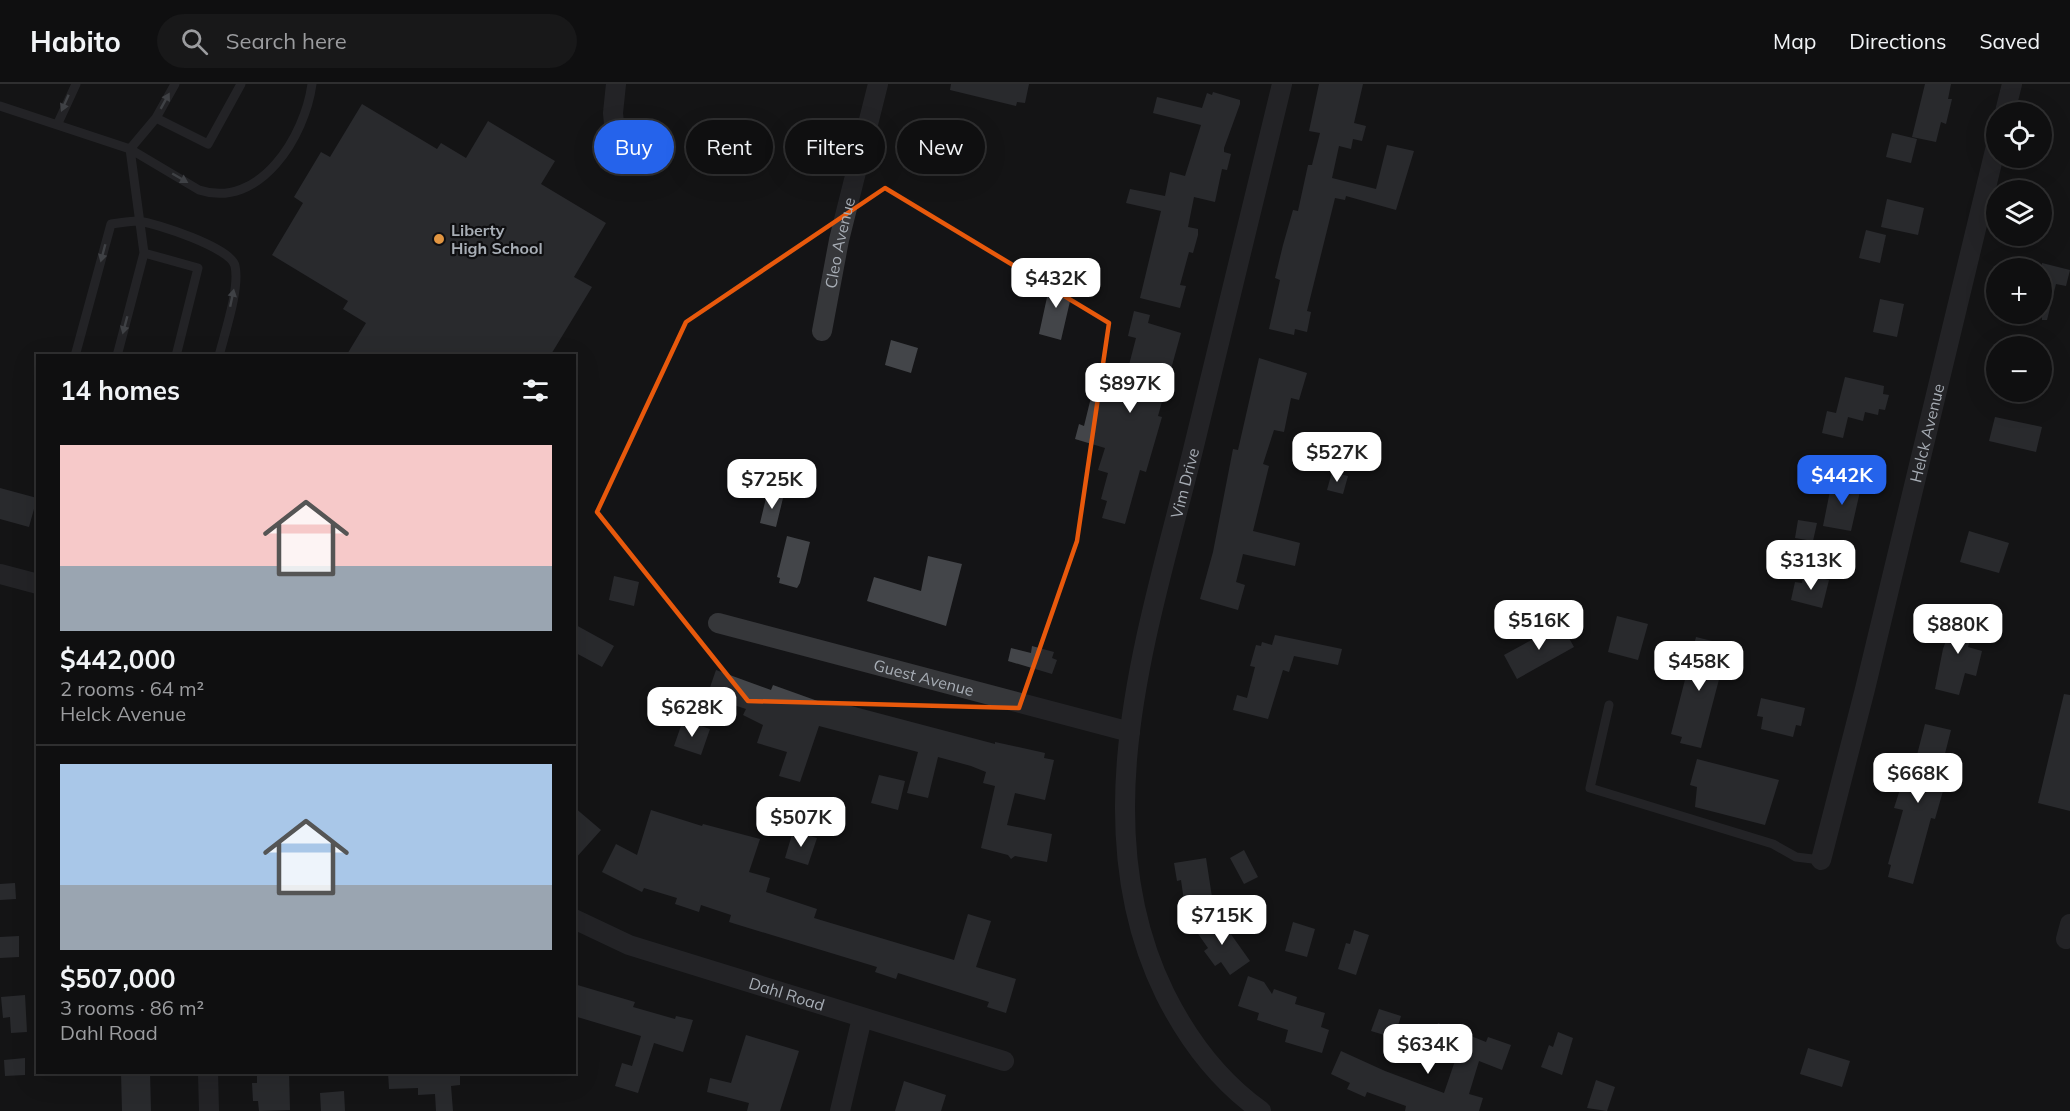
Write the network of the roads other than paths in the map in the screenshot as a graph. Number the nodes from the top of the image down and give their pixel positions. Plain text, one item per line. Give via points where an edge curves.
1 (76, 84) edge
2 (175, 84) edge
3 (242, 84) edge
4 (312, 84) edge
5 (616, 84) edge
6 (878, 84) edge
7 (1282, 84) edge
8 (2012, 84) edge
9 (2008, 102) edge
10 (0, 106) edge
11 (156, 118) junction
12 (613, 120) edge
13 (57, 123) junction
14 (130, 149) junction
15 (1991, 168) edge
16 (139, 221) junction
17 (144, 254) junction
18 (822, 331) dead end
19 (76, 354) edge
20 (118, 354) edge
21 (176, 354) edge
22 (219, 354) edge
23 (0, 574) edge
24 (36, 583) edge
25 (718, 623) dead end
26 (1609, 705) dead end
27 (1130, 732) junction
28 (1821, 860) joint
29 (576, 920) edge
30 (862, 1018) junction
31 (1004, 1061) dead end
32 (207, 1074) edge
33 (209, 1111) edge
34 (840, 1111) edge
35 (1261, 1111) edge

1 -> 13 lane
11 -> 2 lane
3 - 11 lane via 208,144
14 -> 4 lane via 199,190 233,194 254,186 273,168 292,139 310,99
5 - 12 street
6 - 18 street, Cleo Avenue via 839,240
7 - 27 street, Vim Drive via 1155,605
8 - 9 street
10 - 13 lane
11 - 14 lane
13 - 14 lane
14 - 16 lane
15 - 28 street, Helck Avenue
16 - 17 lane
16 -> 19 lane via 111,224
22 -> 16 lane via 237,276 235,262 214,245
17 -> 20 lane
17 - 21 lane via 198,268
23 - 24 street
25 - 27 street, Guest Avenue
26 - 28 lane via 1590,788 1773,844 1796,857
27 - 35 street, Vim Drive via 1123,816 1137,923 1154,972 1196,1046 1225,1081
29 - 30 street, Dahl Road via 629,945
30 - 31 street, Dahl Road
30 - 34 street
32 - 33 street

